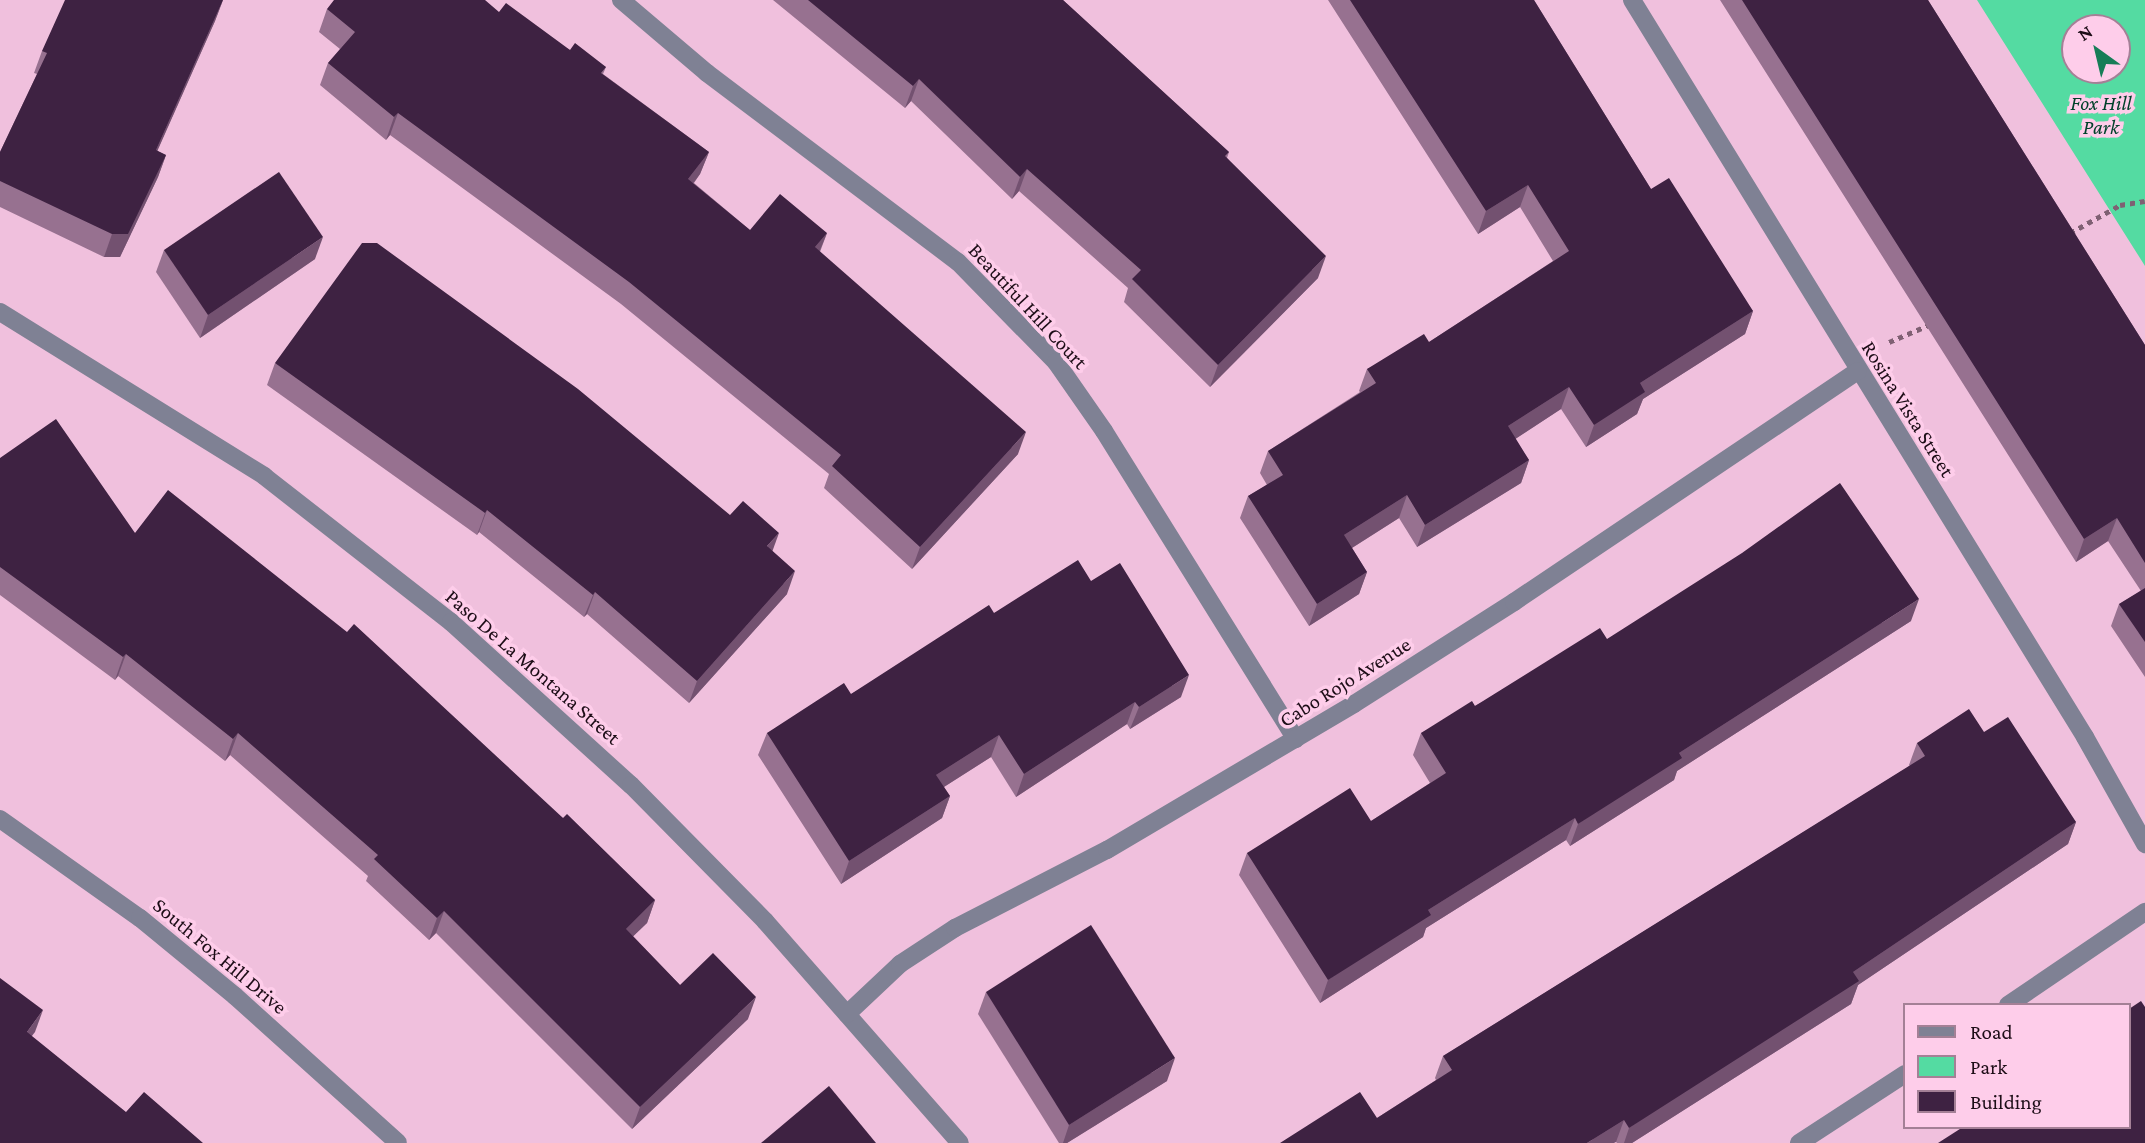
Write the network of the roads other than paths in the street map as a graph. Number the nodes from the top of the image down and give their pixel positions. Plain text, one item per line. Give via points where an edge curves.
1 (621, 0) edge
2 (1632, 0) edge
3 (0, 312) edge
4 (1858, 372) junction
5 (1296, 739) junction
6 (0, 819) edge
7 (2145, 844) edge
8 (2145, 912) edge
9 (2011, 1003) edge
10 (847, 1014) junction
11 (1904, 1075) edge
12 (398, 1143) edge
13 (960, 1143) edge
14 (1799, 1143) edge

1 - 5 street, Beautiful Hill Court via 707,73 958,262 1056,362
2 - 4 street, Rosina Vista Street
3 - 10 street, Paso De La Montana Street via 264,476 451,622 631,785 765,921
4 - 5 street, Cabo Rojo Avenue via 1514,603
4 - 7 street, Rosina Vista Street via 2085,737
5 - 10 street, Cabo Rojo Avenue via 1107,850 955,928 900,964
6 - 12 street, South Fox Hill Drive via 151,927
8 - 9 street
10 - 13 street, Paso De La Montana Street
11 - 14 street

